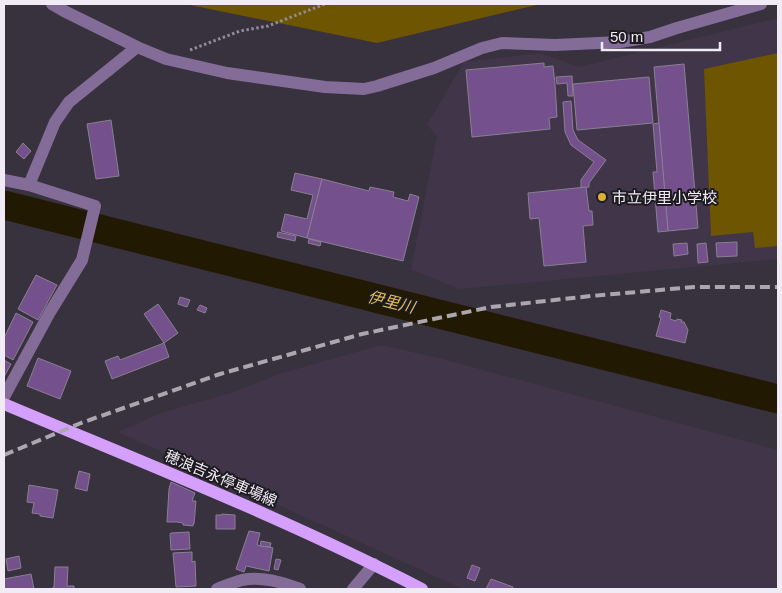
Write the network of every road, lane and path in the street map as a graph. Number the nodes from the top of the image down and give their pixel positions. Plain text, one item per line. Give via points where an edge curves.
1 (52, 4) edge
2 (325, 4) edge
3 (761, 4) edge
4 (137, 47) junction
5 (166, 59) junction
6 (4, 180) edge
7 (29, 185) junction
8 (4, 397) edge
9 (4, 404) edge
10 (374, 564) junction
11 (216, 589) edge
12 (300, 589) edge
13 (353, 589) edge
14 (422, 589) edge

1 - 4 street
2 - 5 path
3 - 5 street via 650,37 620,42 502,43 364,89 325,87 237,74
4 - 5 street
4 - 7 street via 69,102 55,122
6 - 7 street
7 - 8 street via 95,206 82,260
9 - 10 main road, 穂浪吉永停車場線 via 205,488
10 - 13 street
10 - 14 main road, 穂浪吉永停車場線
11 - 12 street via 242,580 265,579

